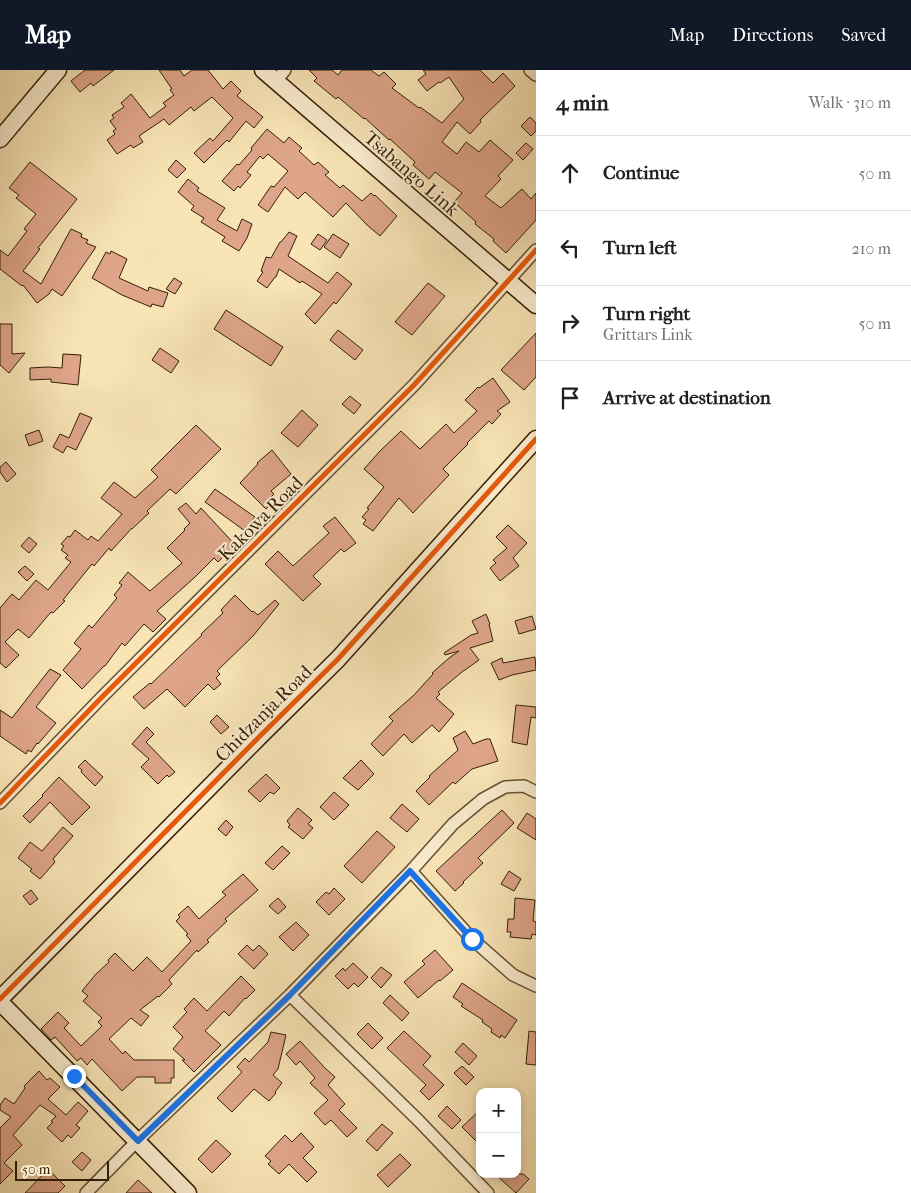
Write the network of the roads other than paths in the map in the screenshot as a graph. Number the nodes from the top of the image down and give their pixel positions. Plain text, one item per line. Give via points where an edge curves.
1 (58, 70) edge
2 (264, 70) edge
3 (530, 70) edge
4 (536, 75) edge
5 (281, 76) edge
6 (0, 139) edge
7 (536, 250) edge
8 (508, 282) junction
9 (536, 305) edge
10 (536, 439) edge
11 (536, 792) edge
12 (0, 803) edge
13 (410, 871) junction
14 (536, 986) edge
15 (290, 995) junction
16 (0, 1000) edge
17 (138, 1141) junction
18 (86, 1193) edge
19 (188, 1193) edge
20 (488, 1193) edge

1 - 6 street
2 - 5 street, Tsabango Link
3 - 4 street
5 - 8 street, Tsabango Link
7 - 8 street, Kakowa Road
8 - 9 street, Tsabango Link
8 - 12 street, Kakowa Road via 414,384
10 - 16 street, Chidzanja Road via 338,659
11 - 13 street via 524,786 505,786 483,799 453,824
13 - 14 street via 472,939 513,975
13 - 15 street
15 - 17 street
15 - 20 street
16 - 17 street
17 - 18 street
17 - 19 street

